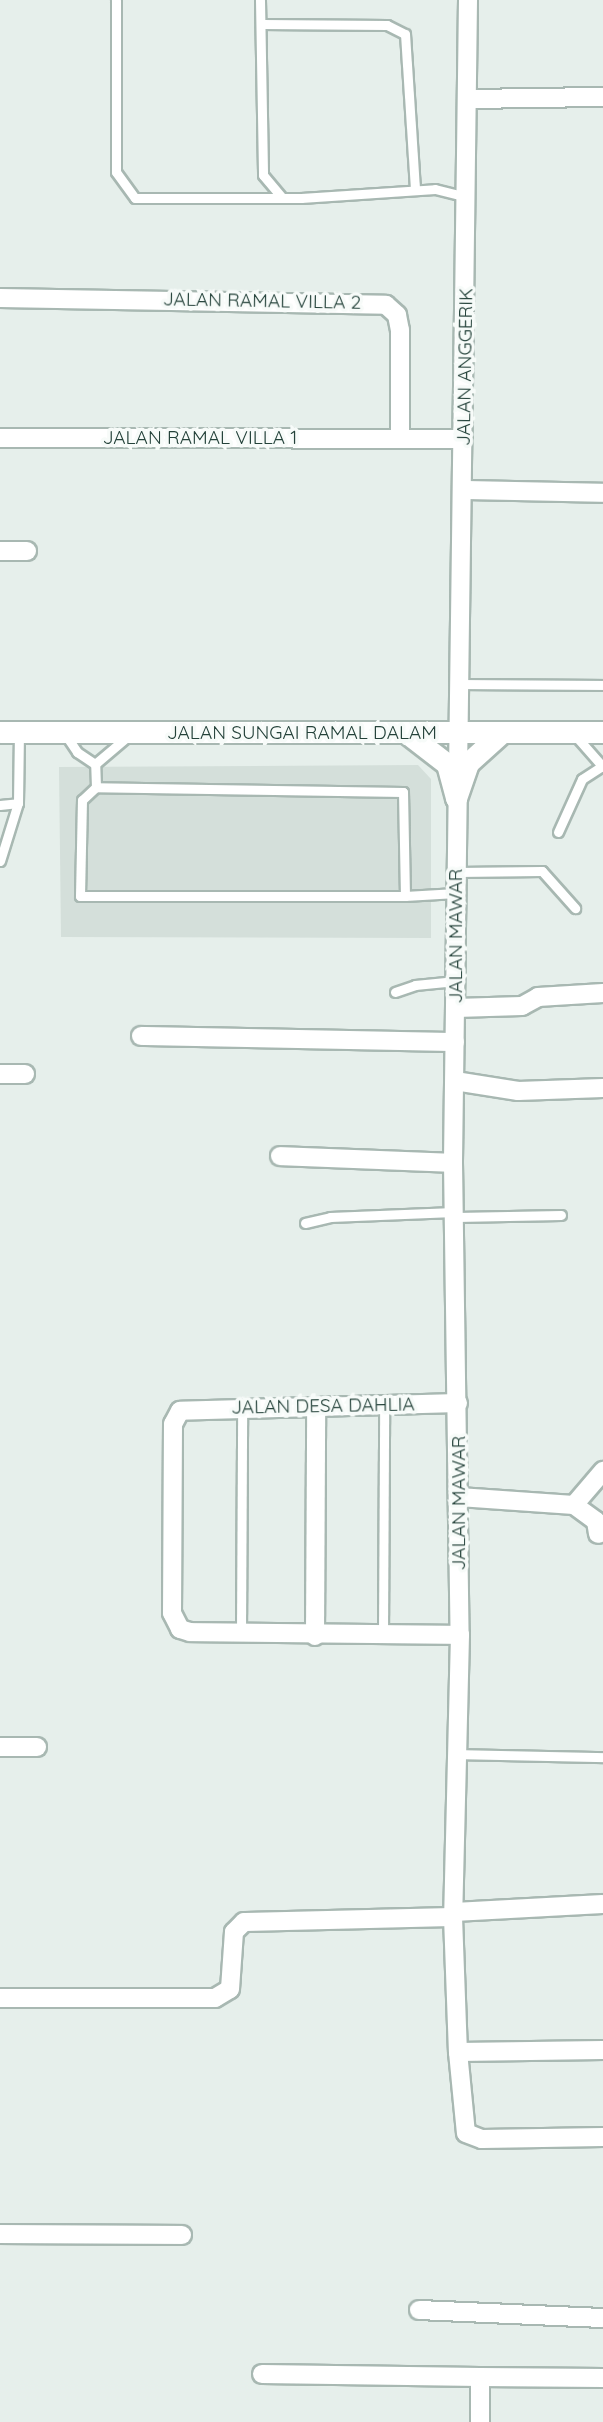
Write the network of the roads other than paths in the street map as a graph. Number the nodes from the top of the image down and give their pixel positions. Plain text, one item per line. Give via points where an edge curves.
1 (116, 0) edge
2 (260, 0) edge
3 (468, 0) edge
4 (262, 24) junction
5 (603, 97) edge
6 (470, 99) junction
7 (415, 190) junction
8 (468, 197) junction
9 (282, 198) junction
10 (0, 298) edge
11 (0, 438) edge
12 (400, 438) junction
13 (463, 439) junction
14 (463, 490) junction
15 (603, 493) edge
16 (0, 551) edge
17 (27, 551) dead end
18 (461, 684) junction
19 (603, 685) edge
20 (10, 732) edge
21 (603, 732) edge
22 (64, 733) junction
23 (133, 733) junction
24 (460, 733) junction
25 (573, 733) junction
26 (408, 734) junction
27 (500, 734) junction
28 (95, 764) junction
29 (603, 767) edge
30 (96, 787) junction
31 (456, 798) junction
32 (18, 803) junction
33 (0, 805) edge
34 (558, 832) dead end
35 (0, 861) edge
36 (457, 872) junction
37 (456, 893) junction
38 (405, 896) junction
39 (575, 908) dead end
40 (456, 981) junction
41 (395, 992) dead end
42 (603, 993) edge
43 (456, 1008) junction
44 (141, 1036) dead end
45 (455, 1042) junction
46 (0, 1074) edge
47 (25, 1074) dead end
48 (455, 1082) junction
49 (603, 1088) edge
50 (280, 1156) dead end
51 (453, 1163) junction
52 (456, 1214) junction
53 (561, 1214) dead end
54 (305, 1223) dead end
55 (458, 1403) junction
56 (384, 1405) junction
57 (316, 1407) junction
58 (242, 1409) junction
59 (603, 1471) edge
60 (459, 1497) junction
61 (574, 1505) junction
62 (598, 1534) dead end
63 (241, 1634) junction
64 (383, 1635) junction
65 (460, 1635) junction
66 (315, 1636) junction
67 (0, 1747) edge
68 (37, 1747) dead end
69 (457, 1754) junction
70 (603, 1757) edge
71 (603, 1905) edge
72 (453, 1914) junction
73 (0, 1998) edge
74 (603, 2050) edge
75 (458, 2052) junction
76 (603, 2137) edge
77 (0, 2234) edge
78 (182, 2235) dead end
79 (419, 2310) dead end
80 (603, 2318) edge
81 (262, 2374) dead end
82 (480, 2376) junction
83 (603, 2378) edge
84 (480, 2422) edge

1 - 9 lane via 116,172 135,198
2 - 4 lane
3 - 6 street, JALAN ANGGERIK
4 - 7 lane via 387,24 405,34
4 - 9 lane via 263,176
5 - 6 street
6 - 8 street, JALAN ANGGERIK
7 - 8 lane
7 - 9 lane
8 - 13 street, JALAN ANGGERIK
10 - 12 street, JALAN RAMAL VILLA 2 via 386,305 397,315 400,330
11 - 12 street, JALAN RAMAL VILLA 1
12 - 13 street, JALAN RAMAL VILLA 1
13 - 14 street, JALAN ANGGERIK
14 - 15 street
14 - 18 street, JALAN ANGGERIK
16 - 17 street
18 - 19 lane
18 - 24 street, JALAN ANGGERIK
20 - 22 street, JALAN SUNGAI RAMAL DALAM
20 - 32 lane
21 - 25 street, JALAN SUNGAI RAMAL DALAM
22 - 23 street, JALAN SUNGAI RAMAL DALAM
22 - 28 lane via 78,752
23 - 26 street, JALAN SUNGAI RAMAL DALAM
23 - 28 lane
24 - 26 street, JALAN SUNGAI RAMAL DALAM
24 - 27 street, JALAN SUNGAI RAMAL DALAM
24 - 31 street, JALAN MAWAR
25 - 27 street, JALAN SUNGAI RAMAL DALAM
25 - 29 lane
26 - 31 street via 447,764
27 - 31 street via 468,763
28 - 30 lane
29 - 34 lane via 582,779
30 - 38 lane via 403,792
30 - 38 lane via 82,800 80,896
31 - 36 street, JALAN MAWAR
32 - 33 lane
32 - 35 lane
36 - 37 street, JALAN MAWAR
36 - 39 lane via 542,871
37 - 38 lane
37 - 40 street, JALAN MAWAR
40 - 41 lane
40 - 43 street, JALAN MAWAR
42 - 43 street via 538,997 522,1006
43 - 45 street, JALAN MAWAR
44 - 45 street
45 - 48 street, JALAN MAWAR
46 - 47 street
48 - 49 street via 518,1091
48 - 51 street, JALAN MAWAR
50 - 51 street
51 - 52 street, JALAN MAWAR
52 - 53 lane
52 - 54 lane via 330,1217
52 - 55 street, JALAN MAWAR
55 - 56 street, JALAN DESA DAHLIA
55 - 60 street, JALAN MAWAR
56 - 57 street, JALAN DESA DAHLIA
56 - 64 lane
57 - 58 street, JALAN DESA DAHLIA
57 - 66 street
58 - 63 lane
58 - 63 street, JALAN DESA DAHLIA via 187,1409 173,1424 172,1613 180,1629
59 - 61 street
60 - 61 street
60 - 65 street, JALAN MAWAR
61 - 62 street via 596,1521
63 - 66 street
64 - 65 street
64 - 66 street
65 - 69 street, JALAN MAWAR
67 - 68 street
69 - 70 lane
69 - 72 street, JALAN MAWAR
71 - 72 street
72 - 73 street via 244,1922 234,1932 230,1989 215,1998
72 - 75 street, JALAN MAWAR
74 - 75 street
75 - 76 street, JALAN MAWAR via 466,2133 482,2139
77 - 78 street
79 - 80 street
81 - 82 street
82 - 83 street
82 - 84 street

